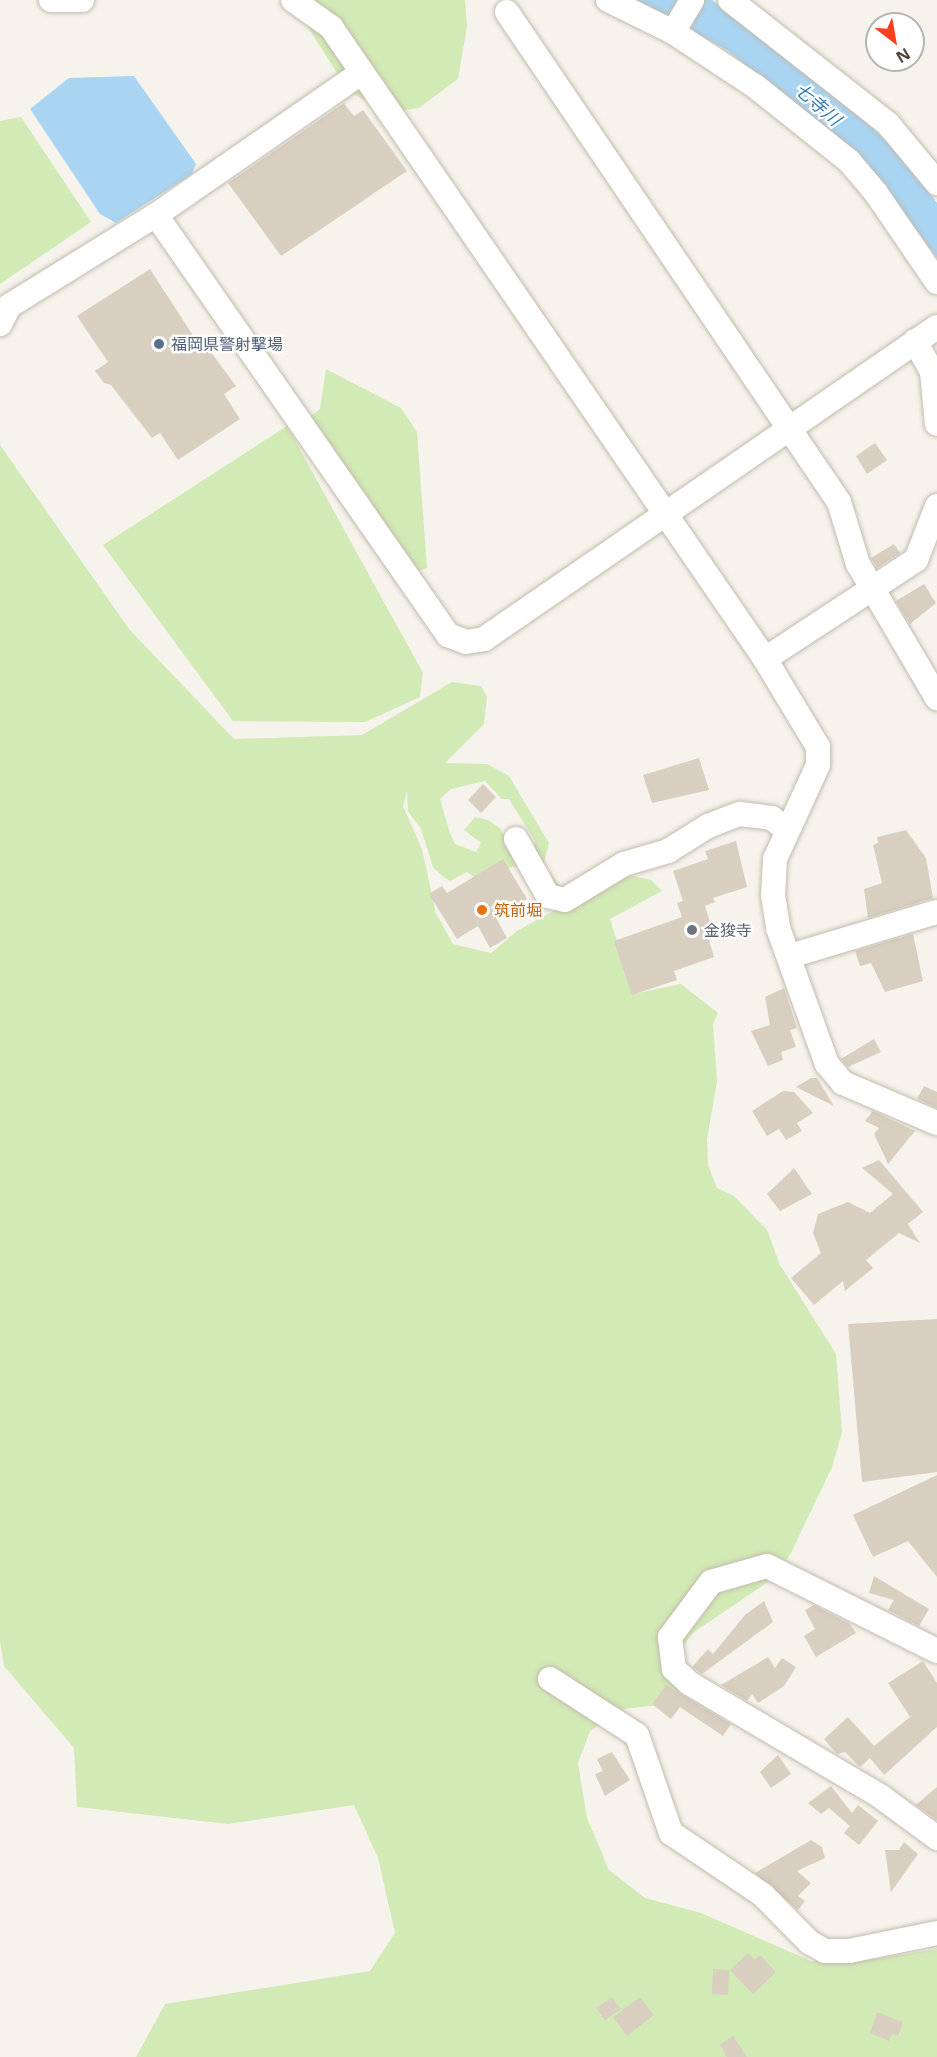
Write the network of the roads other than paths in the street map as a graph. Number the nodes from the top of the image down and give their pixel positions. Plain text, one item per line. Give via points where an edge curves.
1 (51, 0) edge
2 (82, 0) edge
3 (293, 0) edge
4 (608, 0) edge
5 (692, 0) edge
6 (730, 0) edge
7 (507, 12) dead end
8 (675, 27) junction
9 (360, 74) junction
10 (937, 183) edge
11 (156, 215) junction
12 (937, 282) edge
13 (937, 327) edge
14 (1, 334) edge
15 (915, 341) junction
16 (937, 424) edge
17 (791, 427) junction
18 (937, 506) edge
19 (665, 515) junction
20 (871, 589) junction
21 (765, 659) junction
22 (937, 698) edge
23 (786, 830) junction
24 (516, 839) dead end
25 (937, 912) edge
26 (790, 956) junction
27 (937, 1123) edge
28 (931, 1638) edge
29 (550, 1678) dead end
30 (937, 1838) edge
31 (937, 1933) edge

1 - 2 street
3 - 9 street via 331,27
4 - 8 street
5 - 8 street
6 - 10 street via 888,124
7 - 17 street
8 - 12 street via 849,161 876,193
9 - 11 street
9 - 19 street
11 - 14 street via 9,306
11 - 19 street via 448,635 466,642 484,639
13 - 15 street
15 - 16 street via 932,372
15 - 17 street
17 - 19 street
17 - 20 street via 839,502 858,564
18 - 20 street via 916,560
19 - 21 street
20 - 21 street
20 - 22 street
21 - 23 street via 818,747 818,765
23 - 24 street via 772,818 740,814 708,826 669,851 624,864 566,900 548,896
23 - 26 street via 775,860 772,895
25 - 26 street
26 - 27 street via 827,1064 843,1083
28 - 30 street via 767,1566 711,1582 670,1637 674,1670 690,1683 880,1796
29 - 31 street via 637,1735 671,1833 763,1895 809,1942 825,1951 849,1951

